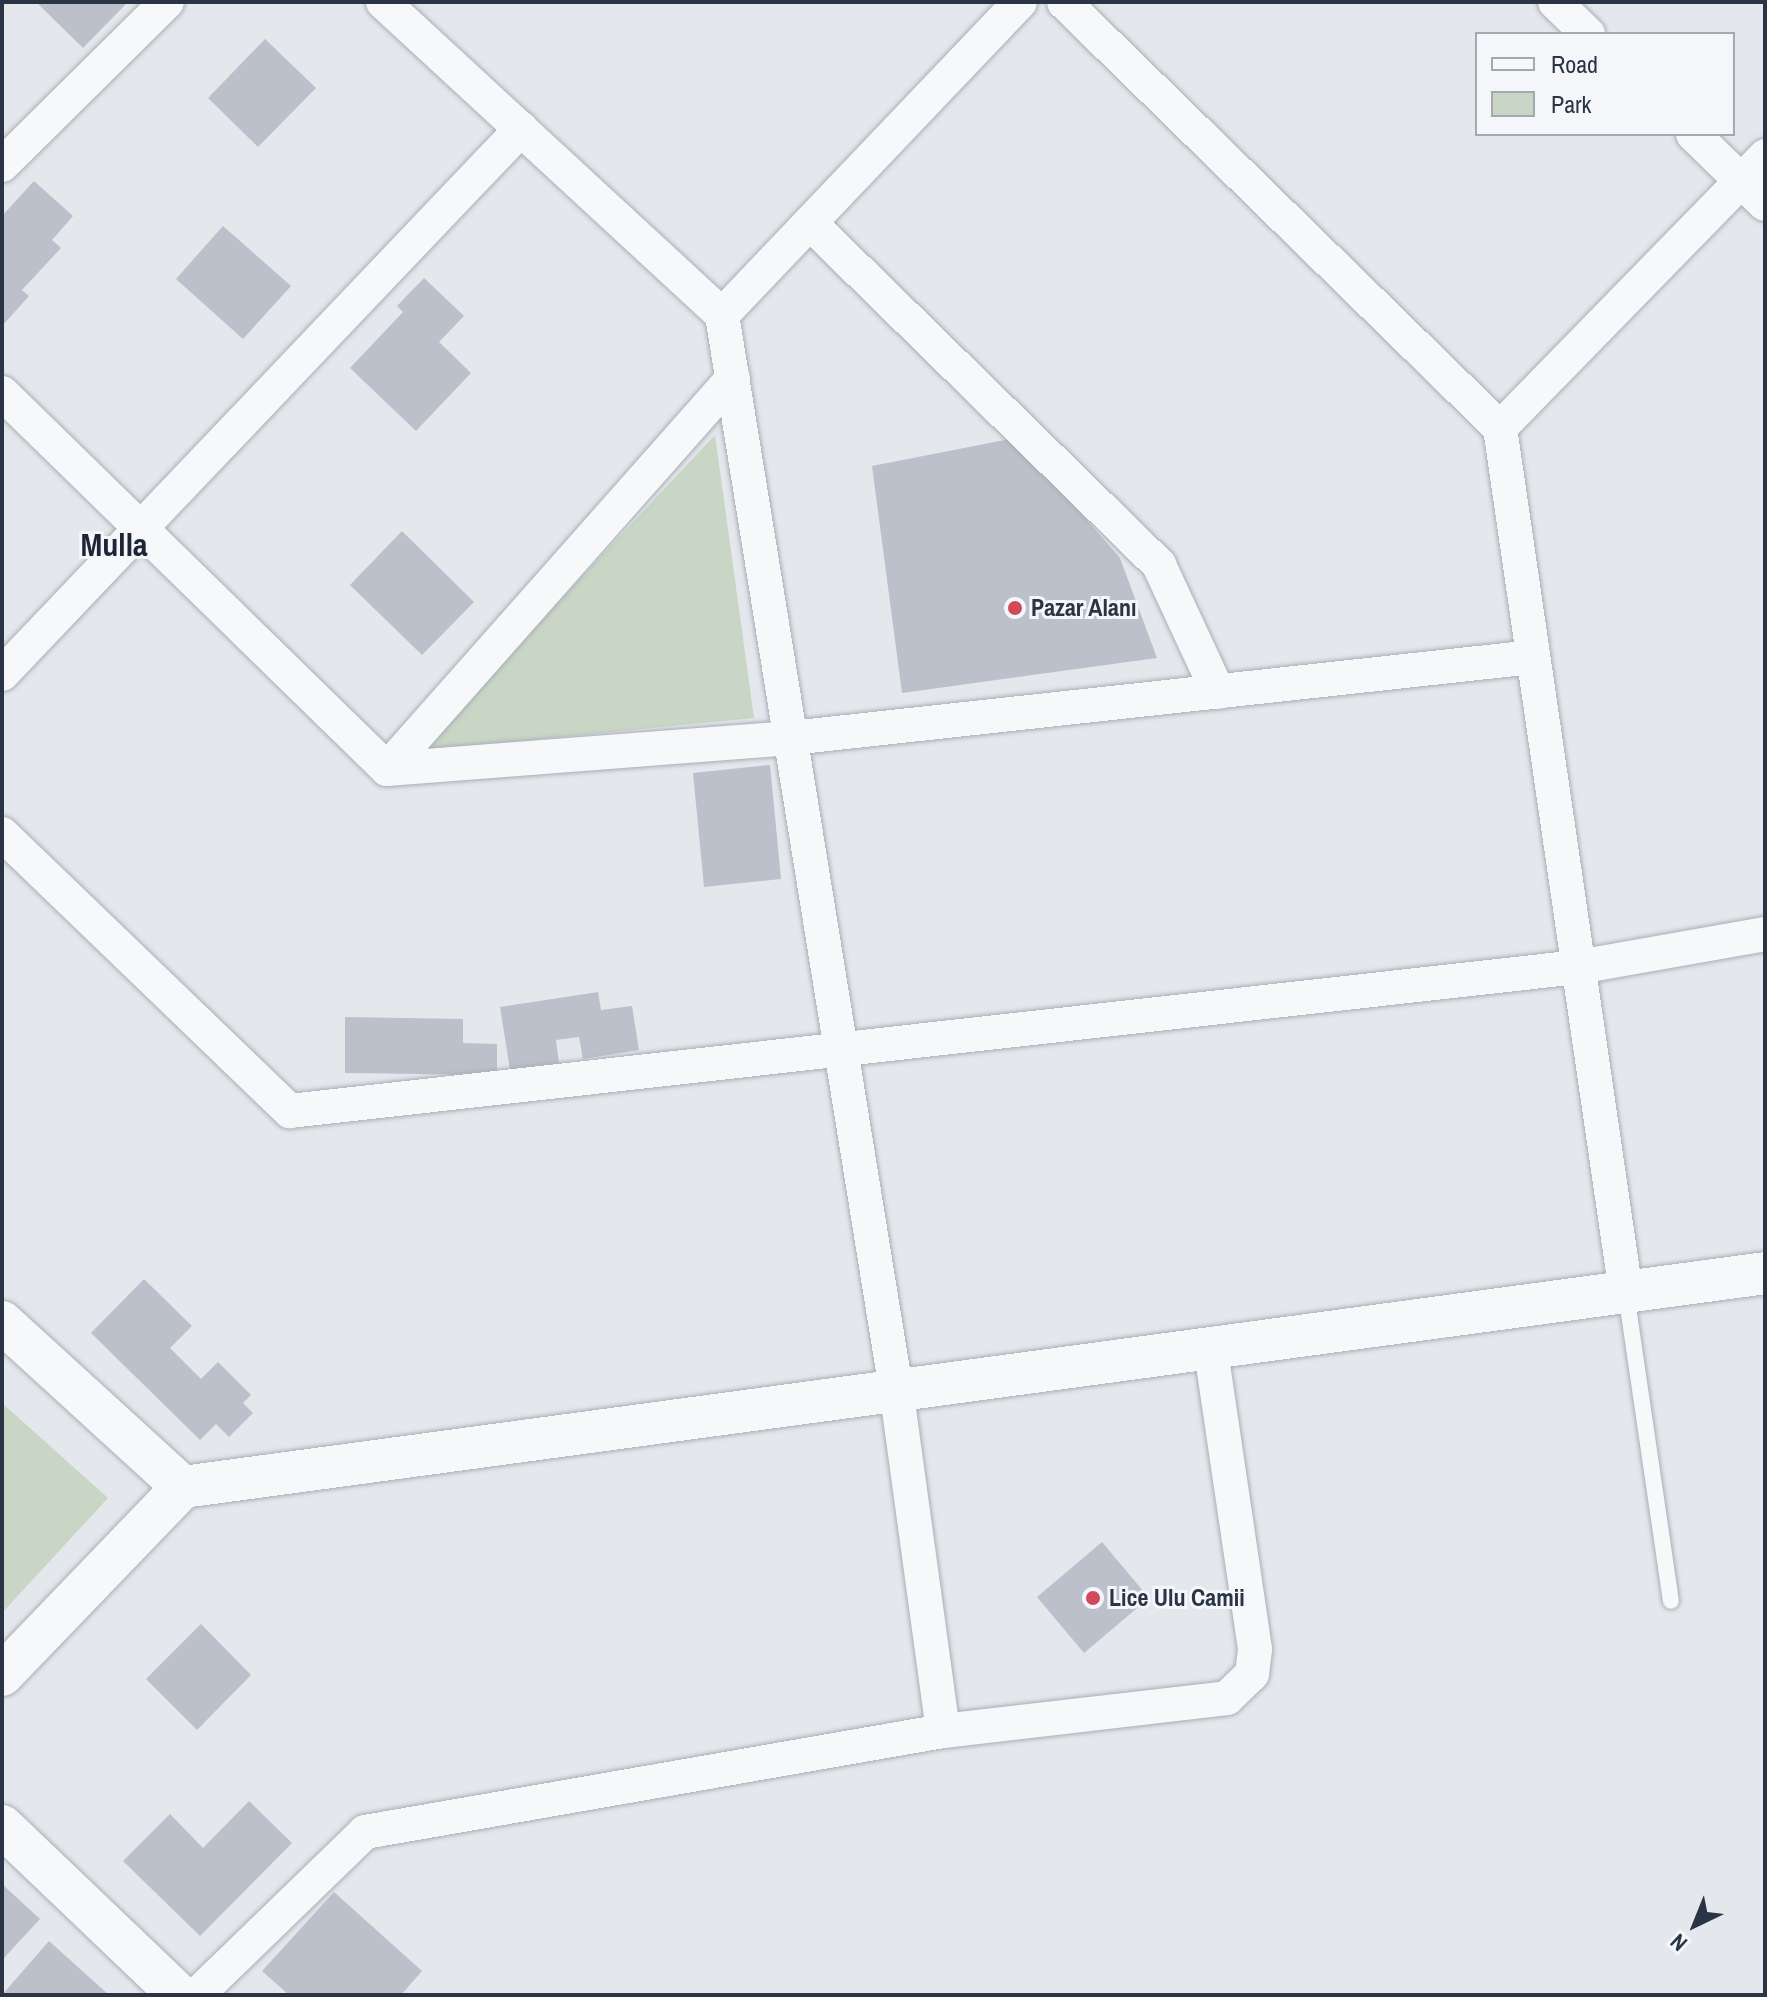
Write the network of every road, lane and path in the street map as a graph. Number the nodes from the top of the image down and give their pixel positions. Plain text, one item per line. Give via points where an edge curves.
1 (167, 2) edge
2 (383, 2) edge
3 (1020, 2) edge
4 (1064, 2) edge
5 (1555, 2) edge
6 (1586, 32) edge
7 (521, 129) junction
8 (1695, 136) edge
9 (1765, 156) edge
10 (2, 165) edge
11 (1753, 192) edge
12 (810, 223) junction
13 (722, 315) junction
14 (733, 378) junction
15 (2, 393) edge
16 (1500, 428) junction
17 (139, 530) junction
18 (1533, 657) junction
19 (2, 674) edge
20 (1218, 692) junction
21 (791, 738) junction
22 (387, 769) junction
23 (2, 834) edge
24 (1765, 934) edge
25 (1578, 967) junction
26 (841, 1048) junction
27 (1765, 1273) edge
28 (1626, 1293) junction
29 (2, 1322) edge
30 (1211, 1351) junction
31 (897, 1395) junction
32 (183, 1487) junction
33 (1671, 1601) dead end
34 (2, 1675) edge
35 (943, 1731) junction
36 (2, 1826) edge
37 (179, 1995) edge
38 (197, 1995) edge

1 - 10 street
2 - 7 street
3 - 12 street
4 - 16 street
5 - 6 street
7 - 13 street
7 - 17 street
8 - 11 street
9 - 11 street
11 - 16 street
12 - 13 street
12 - 20 street via 1159,565
13 - 14 street
14 - 21 street
14 - 22 street
15 - 17 street
16 - 18 street
17 - 19 street
17 - 22 street
18 - 20 street
18 - 25 street
20 - 21 street
21 - 22 street
21 - 26 street
23 - 26 street via 290,1111
24 - 25 street
25 - 26 street
25 - 28 street
26 - 31 street
27 - 28 street
28 - 30 street
28 - 33 lane
29 - 32 street
30 - 31 street
30 - 35 street via 1255,1649 1252,1674 1227,1698 1203,1703
31 - 32 street
31 - 35 street
32 - 34 street
35 - 38 street via 365,1832
36 - 37 street

